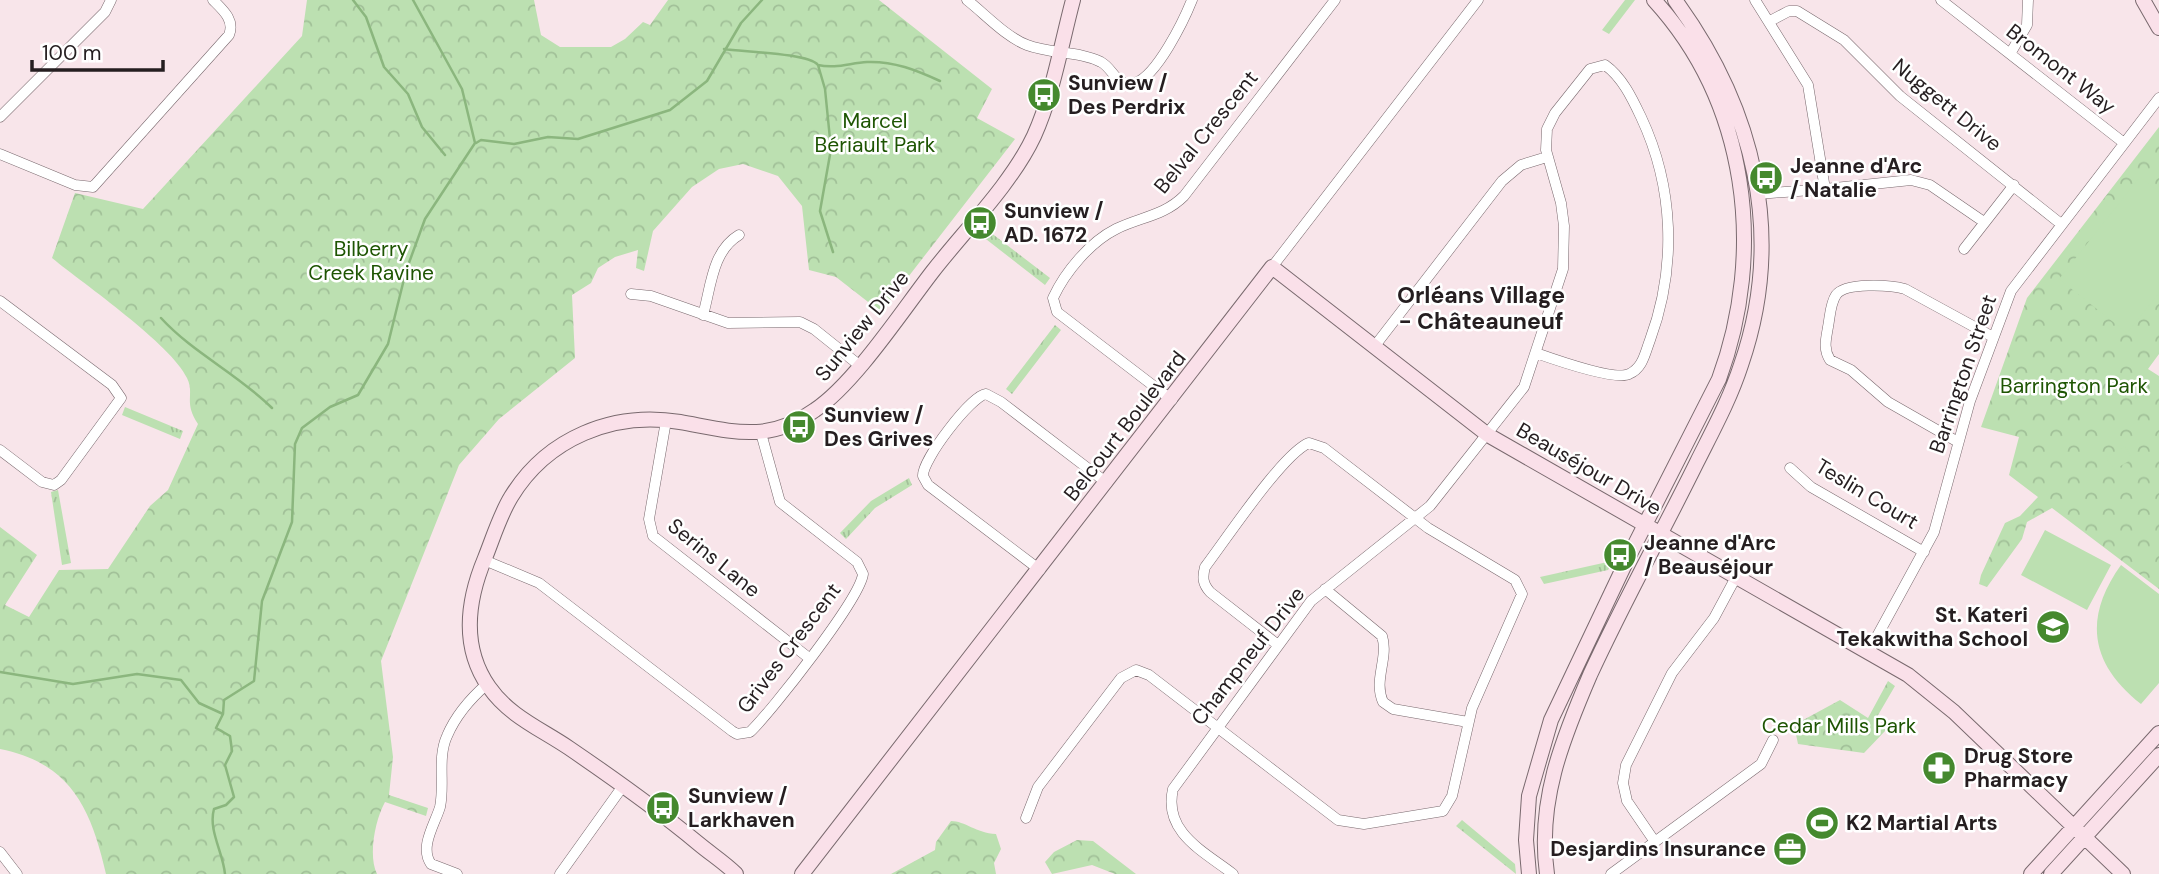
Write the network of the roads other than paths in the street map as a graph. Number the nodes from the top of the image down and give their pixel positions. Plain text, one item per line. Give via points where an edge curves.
1 (111, 0) edge
2 (212, 0) edge
3 (967, 0) edge
4 (1073, 0) edge
5 (1192, 0) edge
6 (1335, 0) edge
7 (1478, 0) edge
8 (1654, 0) edge
9 (1675, 0) edge
10 (1755, 0) edge
11 (1941, 0) edge
12 (2028, 0) edge
13 (2143, 0) edge
14 (1770, 21) junction
15 (2159, 28) edge
16 (1059, 53) junction
17 (2010, 54) junction
18 (2159, 98) edge
19 (0, 117) edge
20 (2124, 143) junction
21 (0, 154) edge
22 (1547, 157) junction
23 (2014, 185) junction
24 (1825, 189) junction
25 (1758, 194) junction
26 (1984, 222) junction
27 (2062, 224) junction
28 (739, 235) dead end
29 (1964, 249) dead end
30 (1272, 267) junction
31 (631, 294) dead end
32 (0, 301) edge
33 (703, 315) junction
34 (1993, 337) junction
35 (1374, 347) junction
36 (1536, 353) junction
37 (859, 365) junction
38 (1172, 400) junction
39 (666, 421) junction
40 (761, 433) junction
41 (1488, 435) junction
42 (1958, 442) junction
43 (0, 450) edge
44 (1790, 468) dead end
45 (1107, 483) junction
46 (1416, 519) junction
47 (1646, 527) junction
48 (1661, 534) junction
49 (1924, 552) junction
50 (484, 561) junction
51 (1040, 570) junction
52 (1736, 576) junction
53 (1325, 589) junction
54 (1278, 645) junction
55 (1869, 651) junction
56 (809, 657) junction
57 (487, 684) junction
58 (1468, 722) junction
59 (1217, 727) junction
60 (2159, 733) edge
61 (1773, 740) dead end
62 (2159, 755) edge
63 (623, 786) junction
64 (1026, 818) dead end
65 (2080, 832) junction
66 (1655, 842) junction
67 (0, 852) edge
68 (738, 873) edge
69 (17, 874) edge
70 (457, 874) edge
71 (560, 874) edge
72 (802, 874) edge
73 (1233, 874) edge
74 (1529, 874) edge
75 (1547, 874) edge
76 (1611, 874) edge
77 (2031, 874) edge
78 (2051, 874) edge
79 (2123, 874) edge

1 - 19 street via 105,12
2 - 21 street via 229,18 229,35 93,187 75,185
3 - 16 street via 1020,41
4 - 16 street, Sunview Drive
5 - 16 street via 1181,29 1139,82 1123,82 1100,61
6 - 38 street, Belval Crescent via 1184,196 1165,212 1117,229 1093,245 1053,298 1057,312
7 - 30 street, Belcourt Boulevard
8 - 47 street via 1701,67 1727,126 1741,182 1745,245 1738,313 1726,361
9 - 25 street via 1728,85 1751,151
10 - 14 street
11 - 17 street, Bromont Way
12 - 17 street via 2027,25
13 - 15 street
14 - 23 street, Nuggett Drive via 1789,10 1797,11 1844,40 1900,96
14 - 24 street via 1808,85
16 - 37 street, Sunview Drive via 1044,111 1024,153
17 - 20 street, Bromont Way
18 - 20 street, Barrington Street
20 - 27 street, Barrington Street
22 - 35 street via 1521,165 1502,181
22 - 36 street, Champneuf Drive via 1561,203 1564,249 1559,289
22 - 36 street, Champneuf Drive via 1550,121 1590,69 1605,65 1616,73 1635,105 1658,161 1669,232 1663,296 1641,366 1630,374 1611,374
23 - 26 street
23 - 27 street, Nuggett Drive
24 - 25 street
24 - 26 street via 1911,180 1930,185
25 - 48 street via 1760,276 1747,346 1714,428
26 - 29 street
27 - 34 street, Barrington Street via 2018,280
28 - 33 street via 719,254
30 - 35 street, Beauséjour Drive
30 - 38 street, Belcourt Boulevard
31 - 33 street via 651,296
32 - 43 street via 118,390 121,398 54,485 42,482
33 - 37 street via 728,323 800,322
34 - 42 street, Barrington Street
34 - 42 street via 1905,289 1849,287 1833,300 1825,344 1830,359 1851,370 1888,402
35 - 41 street, Beauséjour Drive
36 - 41 street, Champneuf Drive via 1524,387
37 - 40 street, Sunview Drive via 812,413
38 - 45 street, Belcourt Boulevard
39 - 40 street, Sunview Drive via 727,433
39 - 50 street, Sunview Drive via 610,423 571,439 546,456 510,499
39 - 56 street, Serins Lane via 650,531
40 - 56 street, Grives Crescent via 780,502 857,562 863,575 848,606
41 - 46 street, Champneuf Drive
41 - 47 street, Beauséjour Drive
42 - 49 street, Barrington Street via 1942,507
44 - 49 street, Teslin Court via 1811,487
45 - 51 street, Belcourt Boulevard
45 - 51 street via 992,395 976,398 941,442 923,468 928,485
46 - 53 street, Champneuf Drive
46 - 54 street via 1324,448 1309,443 1297,450 1203,575 1210,592
46 - 58 street via 1516,580 1522,594
47 - 48 street, Beauséjour Drive
47 - 74 street via 1539,752 1529,796
48 - 52 street, Beauséjour Drive
48 - 75 street via 1598,658 1556,757 1544,827
49 - 55 street, Barrington Street
50 - 56 street, Grives Crescent via 539,583 737,734 755,728
50 - 57 street, Sunview Drive via 472,594 469,626
51 - 72 street, Belcourt Boulevard
52 - 55 street, Beauséjour Drive
52 - 66 street via 1714,618 1672,673 1626,765 1627,801
53 - 54 street, Champneuf Drive
53 - 58 street via 1382,636 1379,686 1383,702 1393,709
54 - 59 street, Champneuf Drive
55 - 65 street, Beauséjour Drive via 1954,712
57 - 63 street, Sunview Drive via 516,715
57 - 70 street via 447,736 442,753 443,789 426,847 431,863
58 - 59 street via 1451,796 1443,811 1364,824 1345,823 1331,816
59 - 64 street via 1149,675 1130,671 1038,787
59 - 73 street, Champneuf Drive via 1173,789 1171,808 1185,837
60 - 65 street
61 - 66 street via 1761,764
62 - 65 street
63 - 68 street, Sunview Drive
63 - 71 street
65 - 77 street
65 - 78 street
65 - 79 street, Beauséjour Drive
66 - 76 street
67 - 69 street

